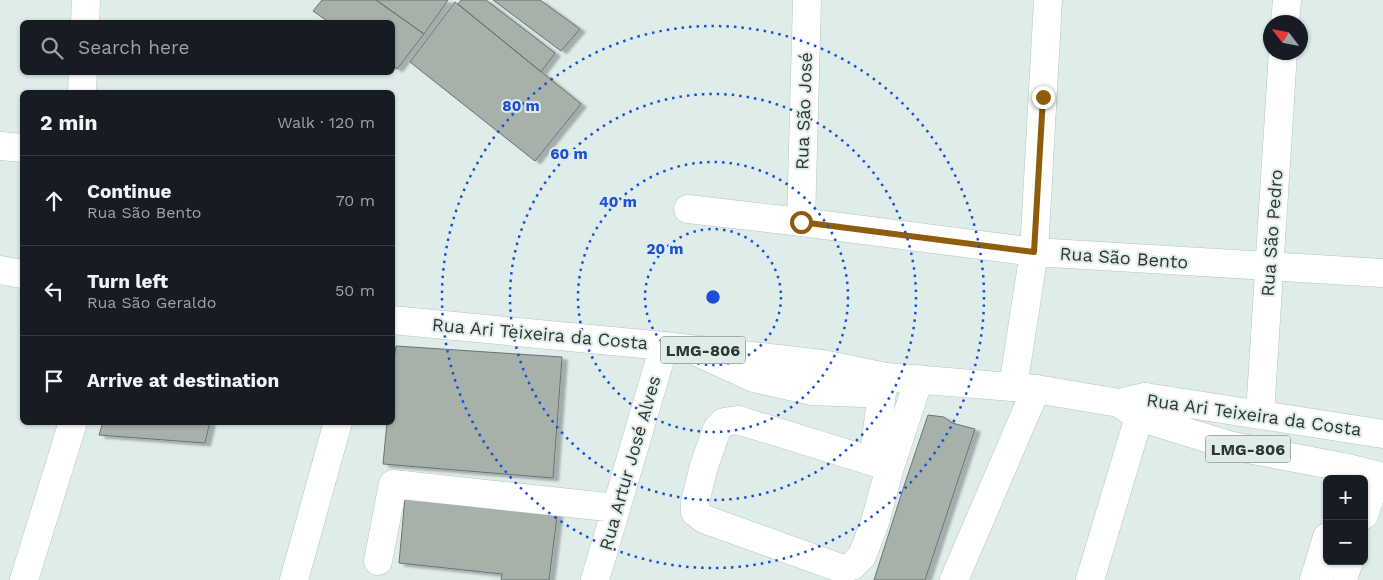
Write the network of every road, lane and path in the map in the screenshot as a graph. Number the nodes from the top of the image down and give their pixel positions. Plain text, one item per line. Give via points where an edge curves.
1 (86, 0) edge
2 (808, 0) edge
3 (1048, 0) edge
4 (1286, 0) edge
5 (1285, 15) edge
6 (85, 20) edge
7 (1283, 60) edge
8 (83, 75) edge
9 (82, 90) edge
10 (0, 146) edge
11 (20, 148) edge
12 (688, 209) dead end
13 (801, 222) junction
14 (1034, 252) junction
15 (1270, 267) junction
16 (0, 270) edge
17 (1383, 273) edge
18 (20, 274) edge
19 (395, 320) edge
20 (676, 347) junction
21 (919, 379) junction
22 (884, 385) junction
23 (1024, 388) junction
24 (1134, 406) junction
25 (1260, 414) junction
26 (72, 425) edge
27 (337, 425) edge
28 (1383, 434) edge
29 (881, 465) junction
30 (1346, 474) edge
31 (1380, 477) edge
32 (1368, 506) edge
33 (616, 508) junction
34 (1323, 550) edge
35 (378, 561) dead end
36 (1348, 565) edge
37 (24, 580) edge
38 (294, 580) edge
39 (595, 580) edge
40 (954, 580) edge
41 (1090, 580) edge
42 (1314, 580) edge
43 (1343, 580) edge

1 - 6 main road
2 - 13 main road, Rua São José
3 - 14 main road
4 - 5 main road
7 - 15 main road, Rua São Pedro
8 - 9 main road
10 - 11 main road
12 - 13 main road, Rua São Bento
13 - 14 main road, Rua São Bento
14 - 15 main road, Rua São Bento
14 - 23 main road
15 - 17 main road, Rua São Bento
15 - 25 main road, Rua São Pedro
16 - 18 main road
19 - 20 main road, Rua Ari Teixeira da Costa / LMG-806
20 - 22 main road, Rua Ari Teixeira da Costa / LMG-806 via 822,364
20 - 33 main road, Rua Artur José Alves
21 - 22 main road, Rua Ari Teixeira da Costa / LMG-806
21 - 23 main road, Rua Ari Teixeira da Costa / LMG-806
21 - 29 main road
22 - 29 main road
23 - 24 main road, Rua Ari Teixeira da Costa / LMG-806
23 - 40 main road
24 - 25 main road, Rua Ari Teixeira da Costa / LMG-806
24 - 30 main road, LMG-806 via 1232,446
24 - 41 main road
25 - 28 main road, Rua Ari Teixeira da Costa / LMG-806
26 - 37 main road
27 - 38 main road
29 - 29 main road via 738,420 724,422 717,429 704,466 695,512 704,519 840,568 852,566 862,556 874,522
30 - 31 main road, LMG-806
31 - 32 main road
33 - 35 main road via 393,484
33 - 39 main road, Rua Artur José Alves
34 - 42 main road
36 - 43 main road

